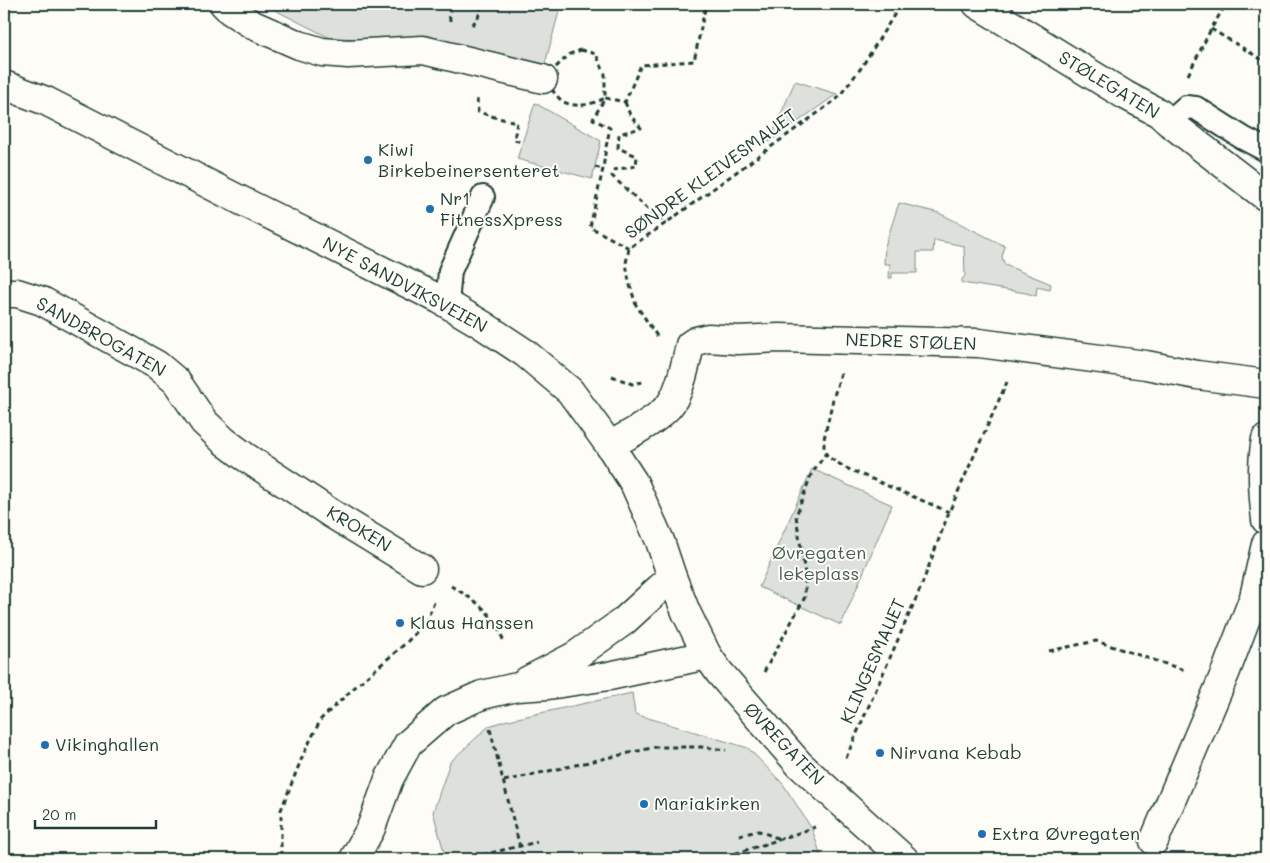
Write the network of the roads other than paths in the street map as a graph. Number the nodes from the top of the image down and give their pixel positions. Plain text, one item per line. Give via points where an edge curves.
1 (224, 4) edge
2 (977, 4) edge
3 (543, 79) dead end
4 (4, 85) edge
5 (1168, 122) junction
6 (1266, 150) edge
7 (483, 197) dead end
8 (1266, 197) edge
9 (4, 293) edge
10 (448, 304) junction
11 (1266, 384) edge
12 (204, 422) joint
13 (1266, 439) edge
14 (610, 446) junction
15 (1266, 520) edge
16 (1266, 544) edge
17 (430, 573) road end
18 (672, 577) junction
19 (686, 612) joint
20 (707, 656) junction
21 (517, 687) junction
22 (1154, 841) dead end
23 (354, 859) edge
24 (904, 859) edge

1 - 3 street via 253,25 322,52 348,54 423,50
2 - 5 street, STØLEGATEN
4 - 10 street, NYE SANDVIKSVEIEN via 46,101
5 - 6 lane, STØLEGATEN via 1186,107 1196,108
5 - 8 street
7 - 10 lane via 450,271
9 - 12 street, SANDBROGATEN via 17,293 42,301 157,365 176,381
10 - 14 street, NYE SANDVIKSVEIEN via 525,353 570,391
11 - 14 street, NEDRE STØLEN via 979,343 708,338 690,345 681,381 670,405 656,418
12 - 17 street, KROKEN via 244,456
13 - 15 street via 1263,494
14 - 18 street, NYE SANDVIKSVEIEN via 634,483
16 - 22 street via 1254,598 1220,688
18 - 19 street, NYE SANDVIKSVEIEN
18 - 21 street via 624,620 582,651
19 - 20 street, ØVREGATEN
20 - 21 street via 609,676
20 - 24 street, ØVREGATEN via 799,764
21 - 23 street via 482,695 446,711 408,744

